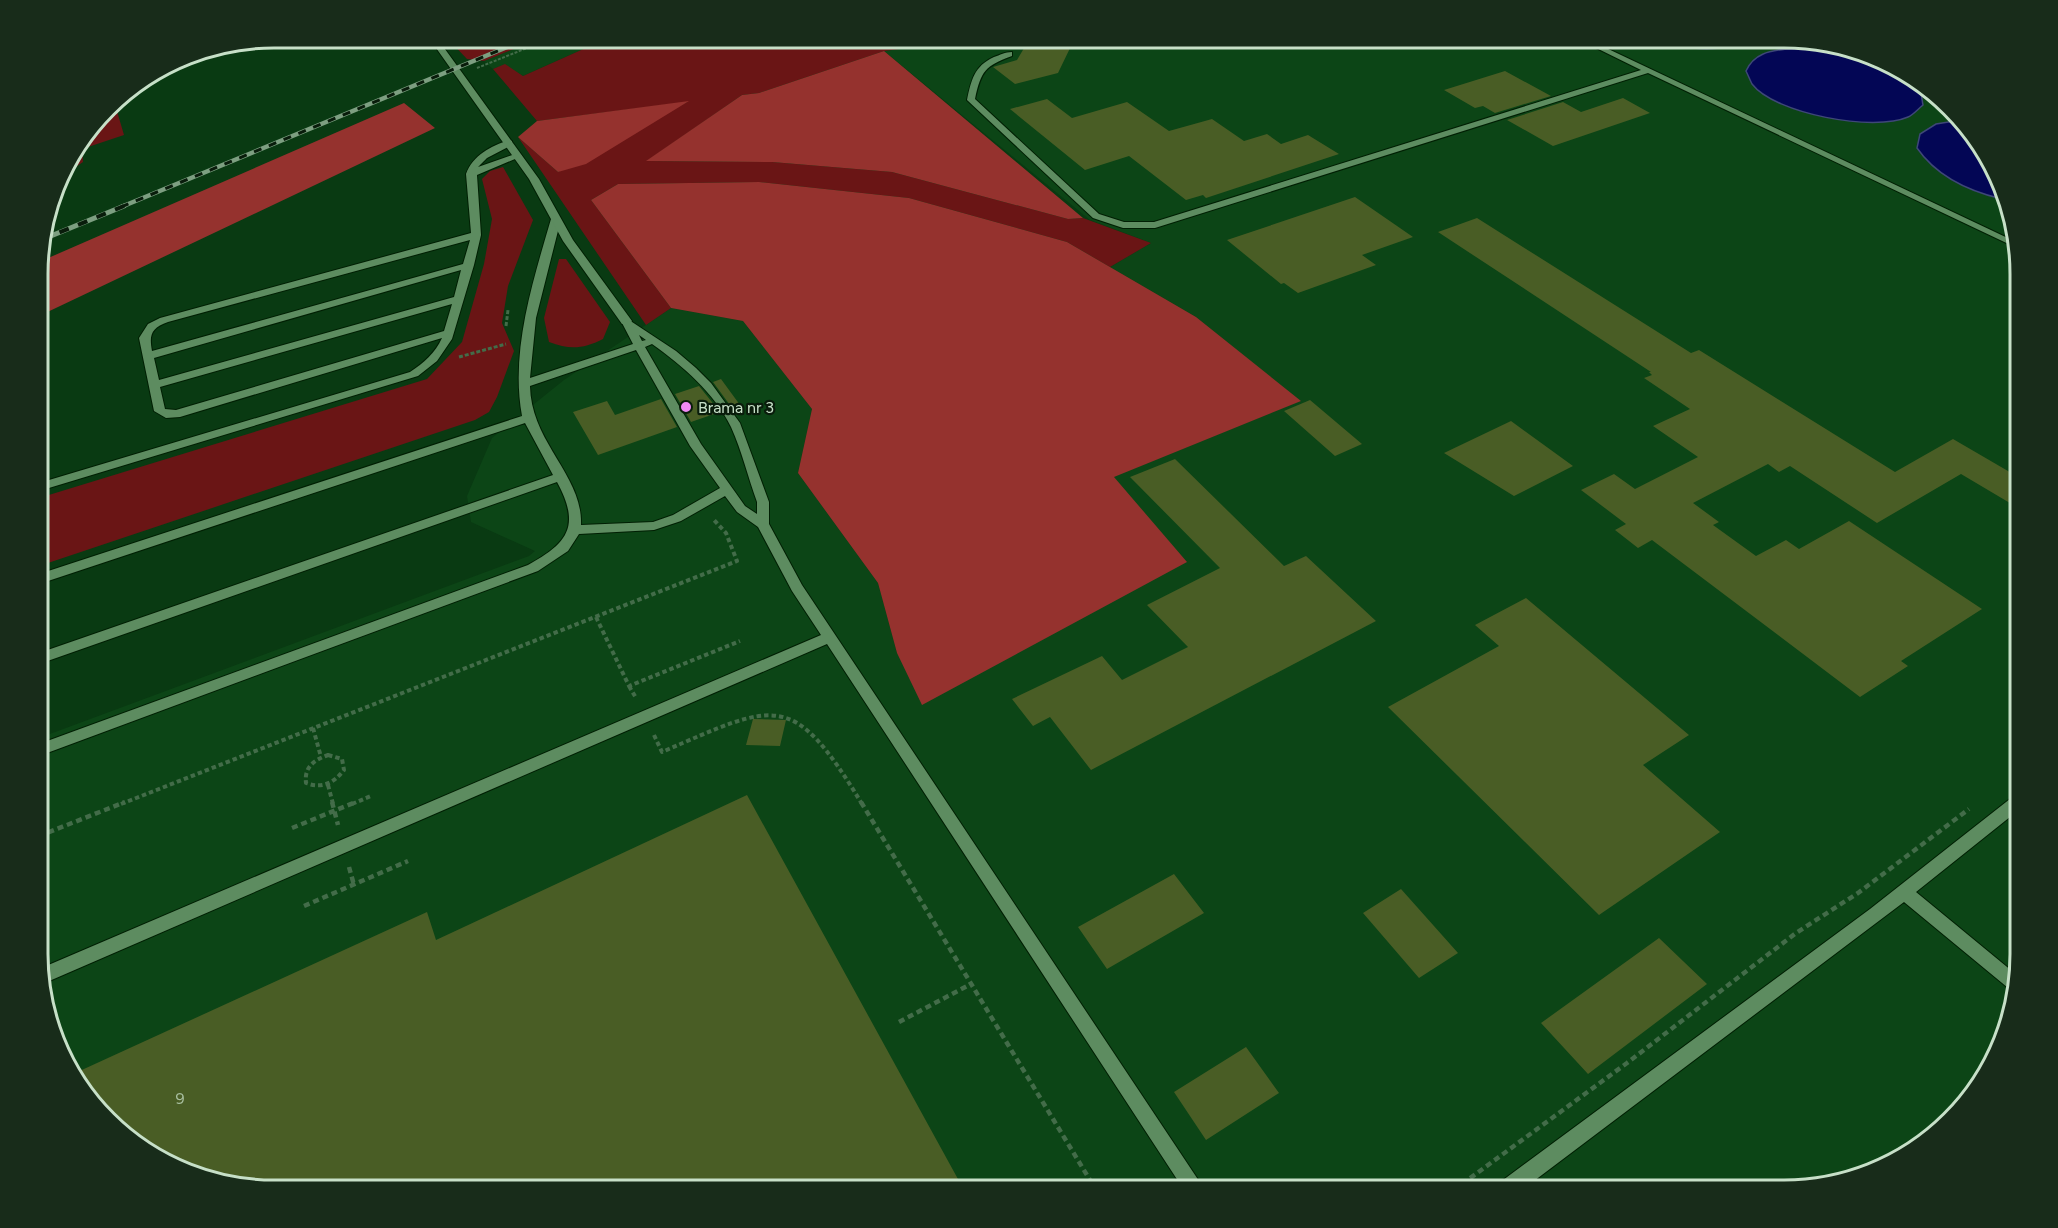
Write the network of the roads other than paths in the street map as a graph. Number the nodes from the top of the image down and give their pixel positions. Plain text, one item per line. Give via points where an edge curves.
1 (440, 48) edge
2 (1603, 48) edge
3 (1009, 54) dead end
4 (1650, 70) junction
5 (509, 143) junction
6 (518, 156) junction
7 (471, 174) junction
8 (556, 219) junction
9 (476, 235) junction
10 (2007, 241) edge
11 (469, 265) junction
12 (458, 299) junction
13 (626, 321) junction
14 (448, 333) junction
15 (654, 340) junction
16 (639, 345) junction
17 (148, 356) junction
18 (524, 384) junction
19 (155, 386) junction
20 (528, 418) junction
21 (560, 477) junction
22 (48, 484) edge
23 (727, 489) junction
24 (763, 524) junction
25 (575, 530) junction
26 (48, 576) edge
27 (830, 637) junction
28 (48, 656) edge
29 (48, 747) edge
30 (2010, 808) edge
31 (1904, 892) junction
32 (49, 973) edge
33 (2008, 980) edge
34 (1188, 1180) edge
35 (1519, 1180) edge

1 - 5 street
2 - 4 lane
3 - 4 lane via 987,62 976,74 971,100 1096,216 1123,225 1155,225
4 - 10 lane
5 - 6 street
5 - 7 lane via 482,158
6 - 7 lane
6 - 8 street
7 - 9 lane
8 - 13 street
8 - 18 lane via 527,342
9 - 11 lane
9 - 17 lane via 157,322 145,331
11 - 12 lane
11 - 17 lane
12 - 14 lane
12 - 19 lane
13 - 15 lane
13 - 16 lane
14 - 19 lane via 176,414 160,411
14 - 22 lane via 440,354 414,374
15 - 16 lane
15 - 24 lane via 707,385 736,426 763,502
16 - 18 lane
16 - 23 lane via 696,446
17 - 19 lane
18 - 20 lane
20 - 21 lane
20 - 26 lane
21 - 25 lane via 575,507
21 - 28 lane
23 - 24 lane via 741,509
23 - 25 lane via 677,518 654,526
24 - 27 lane via 797,588
25 - 29 lane via 559,554 533,568
27 - 32 lane
27 - 34 lane
30 - 31 lane
31 - 33 lane
31 - 35 lane

